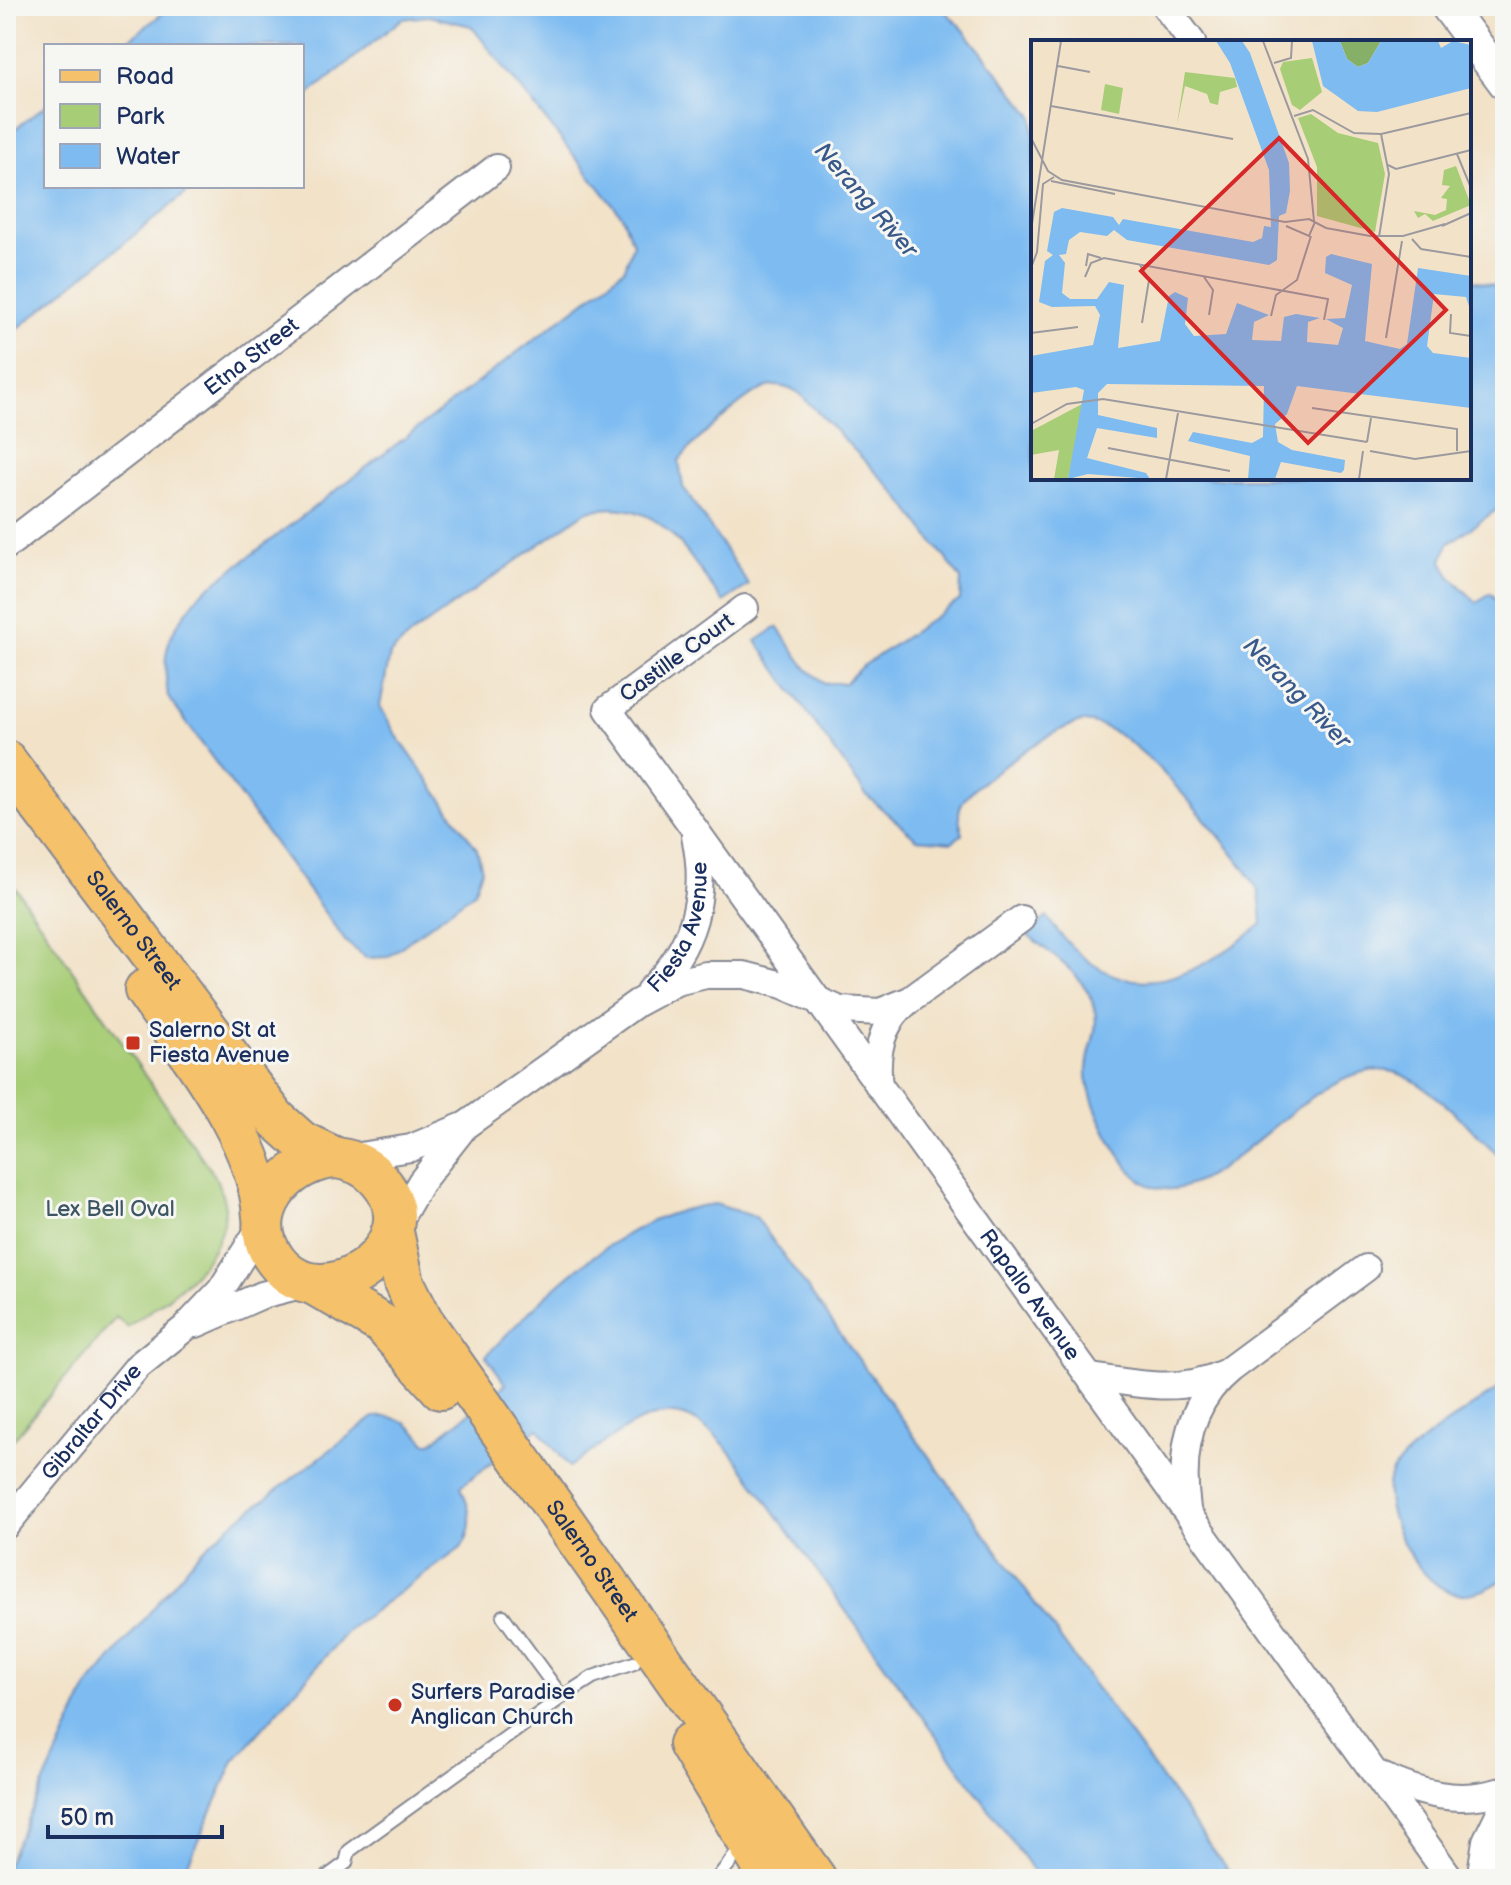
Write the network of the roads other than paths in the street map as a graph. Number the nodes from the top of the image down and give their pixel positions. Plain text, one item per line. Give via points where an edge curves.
1 (1165, 6) edge
2 (1447, 6) edge
3 (1190, 40) edge
4 (1505, 83) edge
5 (496, 168) dead end
6 (6, 546) edge
7 (745, 608) dead end
8 (608, 709) joint
9 (6, 761) edge
10 (6, 807) edge
11 (693, 829) junction
12 (1021, 919) dead end
13 (910, 1000) junction
14 (819, 1003) junction
15 (626, 1011) junction
16 (879, 1086) junction
17 (466, 1125) junction
18 (340, 1158) junction
19 (263, 1220) junction
20 (393, 1230) junction
21 (1366, 1268) dead end
22 (311, 1284) junction
23 (185, 1328) junction
24 (1230, 1369) junction
25 (1092, 1377) junction
26 (470, 1410) junction
27 (1188, 1513) junction
28 (6, 1525) edge
29 (503, 1616) dead end
30 (643, 1657) junction
31 (562, 1697) junction
32 (1374, 1773) junction
33 (1505, 1790) edge
34 (1505, 1802) edge
35 (746, 1841) junction
36 (324, 1879) edge
37 (717, 1879) edge
38 (770, 1879) edge
39 (816, 1879) edge
40 (1451, 1879) edge
41 (1480, 1879) edge

1 - 3 street
2 - 4 street
5 - 6 street, Etna Street
7 - 8 street, Castille Court
8 - 11 street, Rapallo Avenue
9 - 18 main road, Salerno Street via 276,1119 302,1142
10 - 19 main road, Salerno Street via 71,887 229,1118 257,1176
11 - 14 street, Rapallo Avenue
11 - 15 street, Fiesta Avenue via 701,877 693,927 665,975
12 - 13 street
13 - 14 street, Fiesta Avenue via 865,1014
13 - 16 street via 893,1015 884,1033
14 - 15 street, Fiesta Avenue via 766,979 719,974 666,986
14 - 16 street, Rapallo Avenue
15 - 17 street, Fiesta Avenue
16 - 25 street, Rapallo Avenue
17 - 18 street, Fiesta Avenue via 411,1148
17 - 20 street, Fiesta Avenue via 421,1182
18 - 19 main road via 307,1165 286,1178 271,1196
18 - 20 main road via 362,1165 387,1189
19 - 22 main road via 276,1262
19 - 23 street, Gibraltar Drive via 234,1273
20 - 22 main road via 381,1253 357,1275 334,1284
20 - 26 main road, Salerno Street via 410,1296
21 - 24 street
22 - 23 street, Gibraltar Drive via 262,1295
22 - 26 main road, Salerno Street via 382,1324
23 - 28 street, Gibraltar Drive via 138,1366
24 - 25 street via 1194,1384 1164,1387
24 - 27 street via 1206,1396 1189,1434 1184,1473
25 - 27 street, Rapallo Avenue
26 - 30 main road, Salerno Street
27 - 32 street, Rapallo Avenue
29 - 31 lane
30 - 31 lane via 593,1677
30 - 35 main road, Salerno Street
30 - 39 main road, Salerno Street
31 - 36 lane via 349,1851 346,1863
32 - 33 street via 1442,1797
32 - 40 street, Rapallo Avenue
34 - 41 street via 1484,1848
35 - 37 lane
35 - 38 main road, Salerno Street

